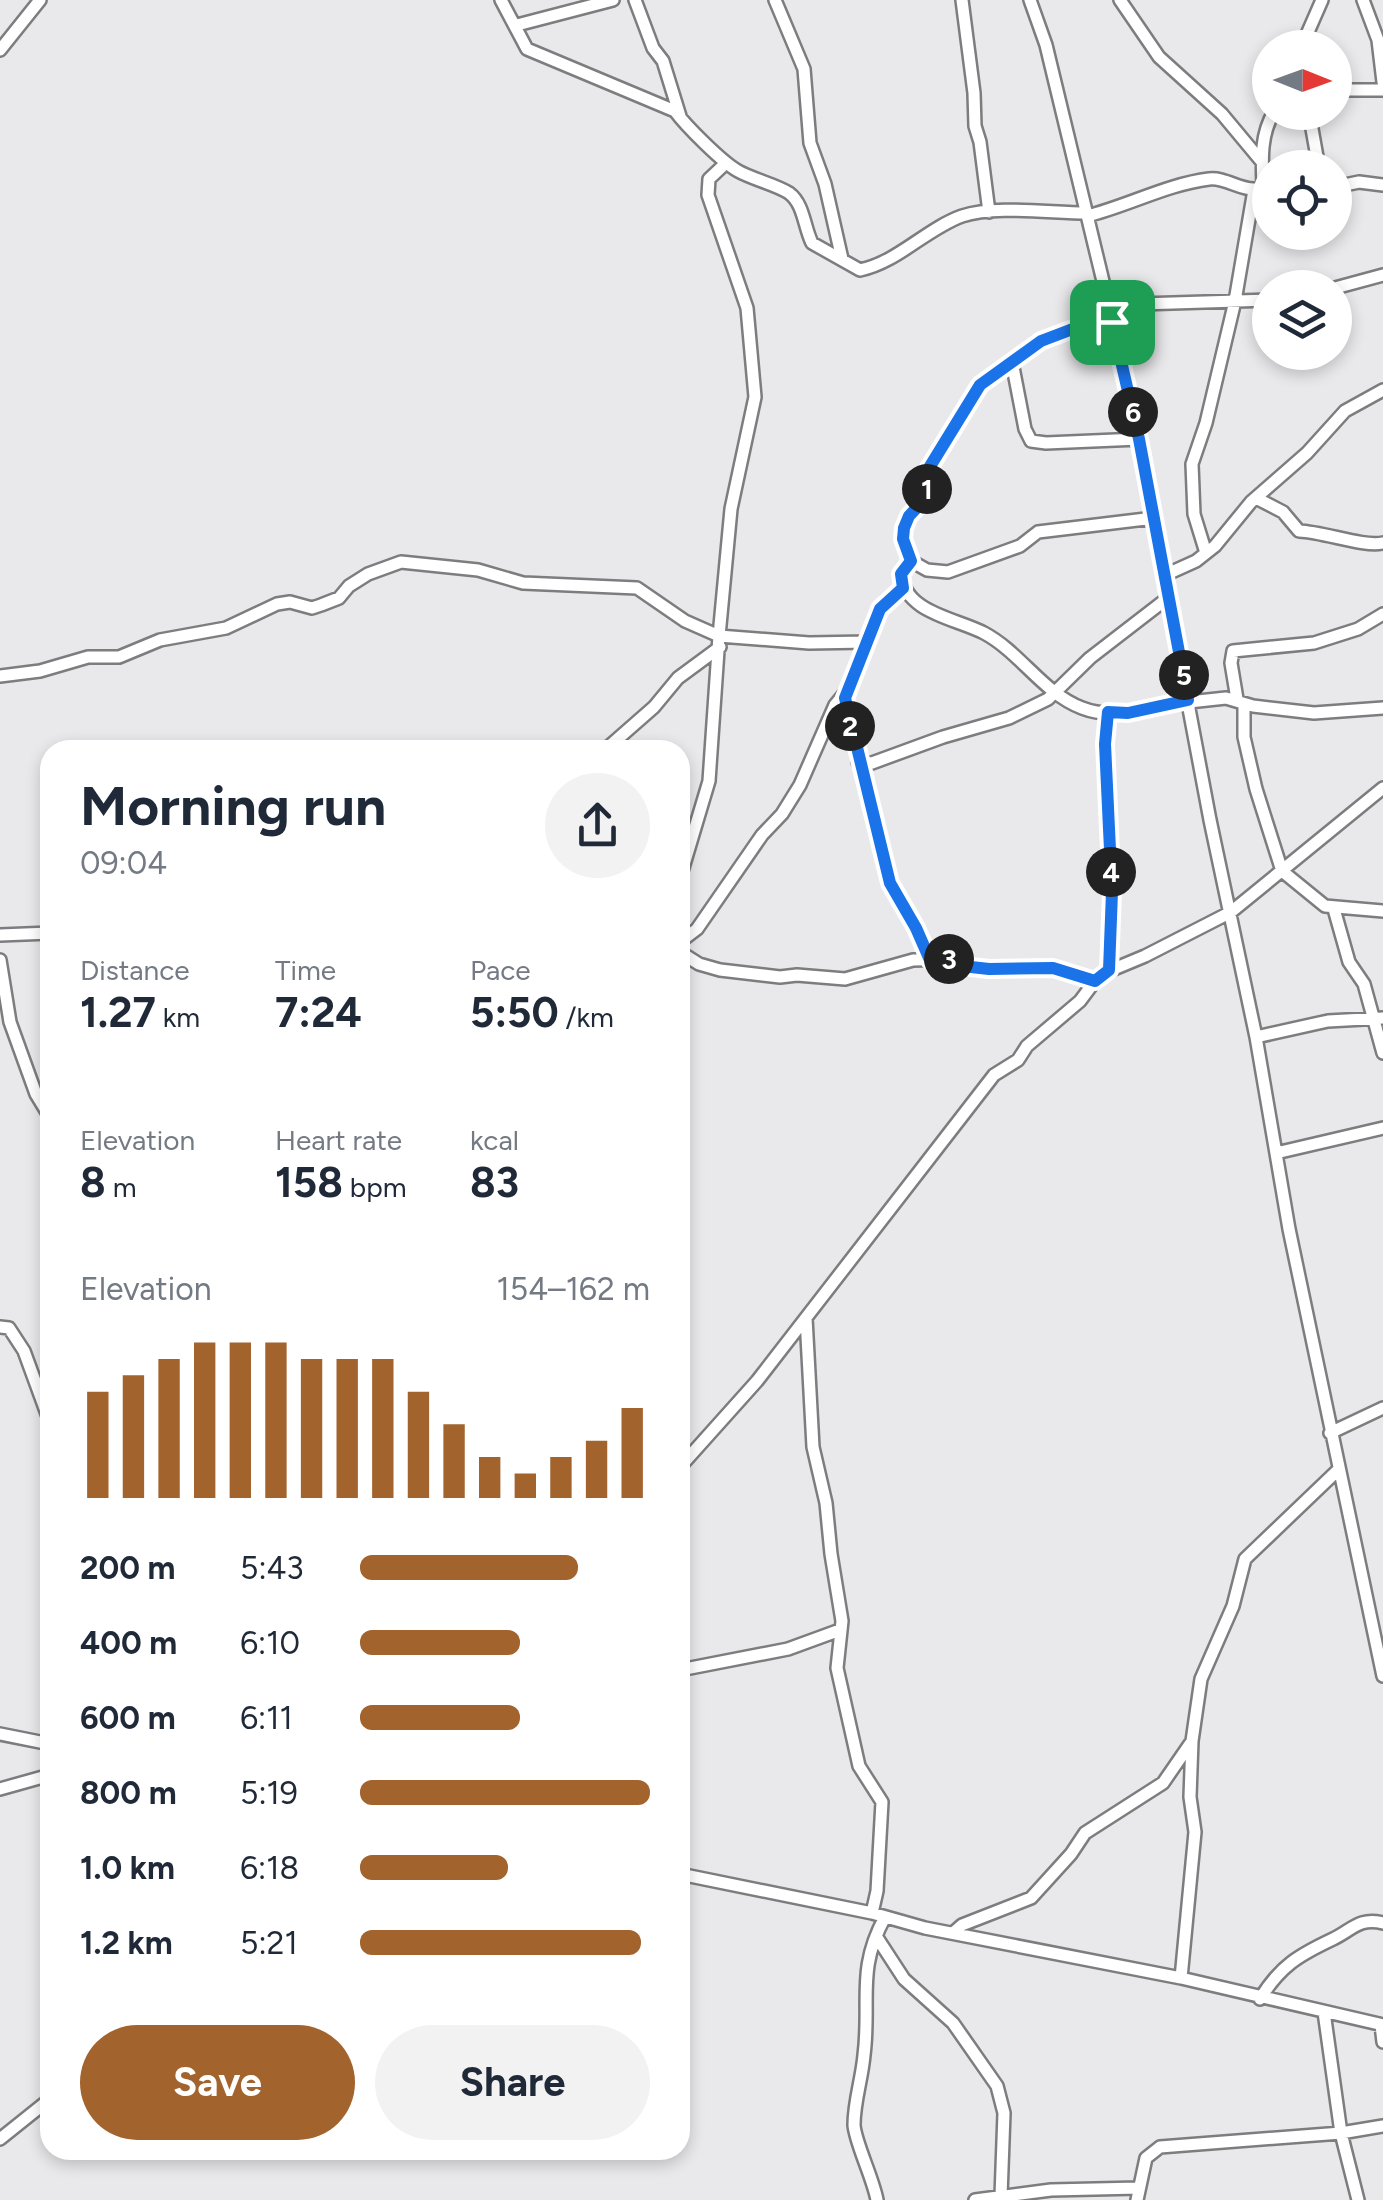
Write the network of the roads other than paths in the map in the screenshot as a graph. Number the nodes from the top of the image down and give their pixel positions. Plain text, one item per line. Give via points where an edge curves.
1 (40, 0) edge
2 (501, 0) edge
3 (613, 0) edge
4 (635, 0) edge
5 (775, 0) edge
6 (962, 0) edge
7 (1030, 0) edge
8 (1120, 0) edge
9 (1322, 0) edge
10 (1363, 0) edge
11 (516, 25) junction
12 (1309, 30) edge
13 (0, 50) edge
14 (1383, 86) edge
15 (1352, 89) edge
16 (680, 118) junction
17 (1252, 150) edge
18 (726, 163) junction
19 (1352, 183) edge
20 (1252, 185) edge
21 (1383, 185) edge
22 (990, 212) junction
23 (1087, 215) junction
24 (1252, 229) edge
25 (842, 260) junction
26 (1383, 275) edge
27 (1352, 283) edge
28 (1235, 301) junction
29 (1252, 301) edge
30 (1108, 305) junction
31 (1112, 322) junction
32 (1012, 362) junction
33 (1383, 390) edge
34 (1139, 439) junction
35 (1256, 498) junction
36 (1154, 518) junction
37 (1383, 543) edge
38 (1206, 553) junction
39 (911, 561) junction
40 (1164, 575) junction
41 (903, 588) junction
42 (1170, 597) junction
43 (1383, 614) edge
44 (723, 641) junction
45 (867, 642) junction
46 (0, 676) edge
47 (1056, 691) junction
48 (844, 694) junction
49 (1189, 701) junction
50 (1240, 701) junction
51 (1383, 708) edge
52 (1108, 712) junction
53 (616, 740) edge
54 (864, 766) junction
55 (1383, 788) edge
56 (690, 845) edge
57 (1282, 871) junction
58 (1334, 909) junction
59 (1383, 911) edge
60 (1231, 912) junction
61 (40, 933) edge
62 (690, 934) edge
63 (0, 935) edge
64 (690, 958) edge
65 (0, 960) edge
66 (930, 960) junction
67 (1109, 970) junction
68 (1095, 981) junction
69 (1378, 1018) edge
70 (1256, 1037) junction
71 (1383, 1053) edge
72 (40, 1100) edge
73 (1383, 1128) edge
74 (1276, 1154) junction
75 (0, 1310) edge
76 (806, 1318) junction
77 (4, 1328) edge
78 (40, 1395) edge
79 (1383, 1408) edge
80 (1330, 1433) junction
81 (690, 1456) edge
82 (1338, 1470) junction
83 (840, 1630) junction
84 (690, 1668) edge
85 (1383, 1676) edge
86 (0, 1734) edge
87 (1192, 1741) junction
88 (40, 1742) edge
89 (40, 1778) edge
90 (0, 1790) edge
91 (690, 1876) edge
92 (872, 1913) junction
93 (886, 1918) junction
94 (1383, 1923) edge
95 (953, 1933) junction
96 (876, 1936) junction
97 (1181, 1978) junction
98 (1260, 1999) junction
99 (1324, 2012) junction
100 (1382, 2025) edge
101 (1383, 2042) edge
102 (40, 2107) edge
103 (1383, 2126) edge
104 (1340, 2133) junction
105 (0, 2139) edge
106 (1138, 2194) edge
107 (1001, 2196) junction
108 (877, 2200) edge
109 (975, 2200) edge
110 (1358, 2200) edge

1 - 13 street
2 - 11 street
3 - 11 street
4 - 16 street via 664,60
5 - 25 street via 804,68 810,143
6 - 22 street
7 - 23 street
8 - 17 street via 1159,57
9 - 12 street
10 - 14 street via 1378,40
11 - 16 street via 530,52 660,103
14 - 15 street
16 - 18 street
18 - 25 street via 790,194 812,242
18 - 44 street via 709,179 708,195 747,308 755,397 731,509
19 - 21 street
20 - 23 street via 1210,179
22 - 23 street
22 - 25 street via 959,217 868,268
23 - 30 street
24 - 28 street
26 - 27 street
28 - 29 street
28 - 30 street
28 - 38 street via 1192,464 1194,514
30 - 31 street
31 - 32 street via 1041,341
31 - 34 street
32 - 34 street via 1031,441
32 - 39 street via 980,385 929,468 924,500 904,528
33 - 35 street via 1350,406
34 - 36 street
35 - 37 street via 1283,512 1299,531
35 - 38 street
36 - 39 street via 1038,532 1020,546 948,572
36 - 40 street
38 - 40 street
39 - 41 street via 901,574
40 - 42 street
41 - 45 street via 880,609
41 - 47 street via 919,603 984,632
42 - 47 street
42 - 49 street
43 - 50 street via 1314,644 1232,650
44 - 45 street
44 - 46 street via 637,588 523,584 478,570 401,562 368,574 322,606 277,604 226,628 160,640 118,657
44 - 53 street
44 - 56 street via 709,781
45 - 48 street
47 - 52 street via 1079,708
47 - 54 street via 1008,718
48 - 54 street
48 - 62 street via 782,814
49 - 50 street
49 - 52 street
49 - 60 street
50 - 51 street via 1314,713
50 - 57 street via 1256,789
52 - 67 street
54 - 66 street via 890,883
55 - 57 street
57 - 58 street
57 - 60 street
58 - 59 street
58 - 69 street via 1349,962
60 - 67 street
60 - 70 street
61 - 63 street
64 - 66 street via 736,973 835,980
65 - 72 street via 10,1022
66 - 68 street via 954,958 989,969 1053,968
67 - 68 street
68 - 76 street via 1018,1060 994,1075
69 - 70 street via 1328,1020
69 - 71 street
70 - 74 street
73 - 74 street
74 - 80 street
75 - 77 street
76 - 81 street
76 - 83 street via 813,1446
77 - 78 street via 24,1351
79 - 80 street
80 - 82 street
82 - 85 street
82 - 87 street via 1246,1560 1201,1679
83 - 84 street via 788,1649
83 - 92 street via 842,1695 860,1766 882,1802
86 - 88 street
87 - 95 street via 1163,1783 1085,1833 1030,1898
87 - 97 street via 1195,1832
89 - 90 street
91 - 92 street
92 - 93 street
93 - 95 street
93 - 96 street
94 - 98 street via 1356,1923 1305,1951
95 - 97 street
96 - 107 street via 904,1978 953,2023 996,2086 1004,2105
96 - 108 street via 866,1964 865,2050 854,2130
97 - 98 street
98 - 99 street
99 - 100 street
99 - 104 street
100 - 101 street
102 - 105 street
103 - 104 street
104 - 106 street via 1160,2147 1146,2158
104 - 110 street
106 - 107 street via 1051,2190
107 - 109 street

